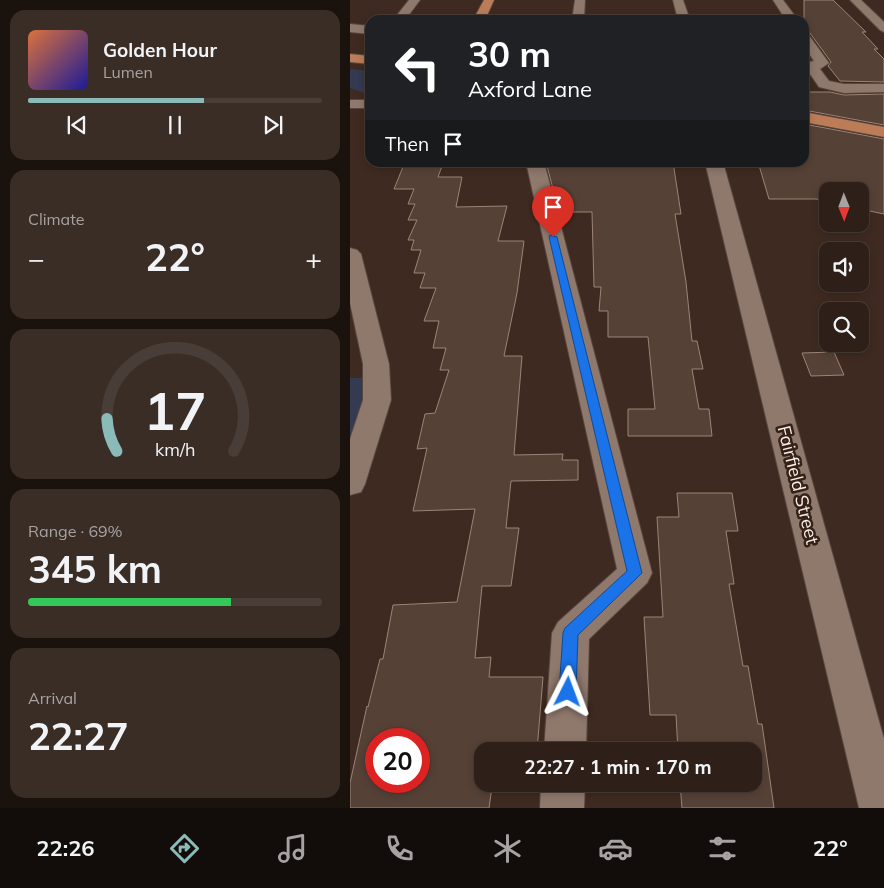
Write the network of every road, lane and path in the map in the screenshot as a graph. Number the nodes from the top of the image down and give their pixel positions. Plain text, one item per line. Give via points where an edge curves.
1 (414, 0) edge
2 (488, 0) edge
3 (580, 0) edge
4 (678, 0) edge
5 (778, 0) edge
6 (855, 0) edge
7 (404, 15) edge
8 (481, 15) edge
9 (578, 15) edge
10 (682, 15) edge
11 (788, 15) edge
12 (350, 28) edge
13 (884, 28) edge
14 (365, 30) edge
15 (809, 44) edge
16 (350, 58) edge
17 (365, 59) edge
18 (809, 67) edge
19 (809, 68) edge
20 (884, 88) edge
21 (350, 104) edge
22 (365, 104) edge
23 (809, 118) edge
24 (884, 132) edge
25 (536, 167) edge
26 (715, 167) edge
27 (350, 254) edge
28 (350, 484) edge
29 (565, 742) edge
30 (563, 792) edge
31 (562, 808) edge
32 (881, 808) edge

1 - 7 street
2 - 8 main road
3 - 9 street
4 - 10 street
5 - 11 street
6 - 13 street
12 - 14 street
15 - 18 street via 822,63
16 - 17 main road
19 - 20 street via 830,87
21 - 22 street
23 - 24 main road
25 - 29 street via 635,573 571,633
26 - 32 street, Fairfield Street
27 - 28 street via 376,364 377,400
30 - 31 street

